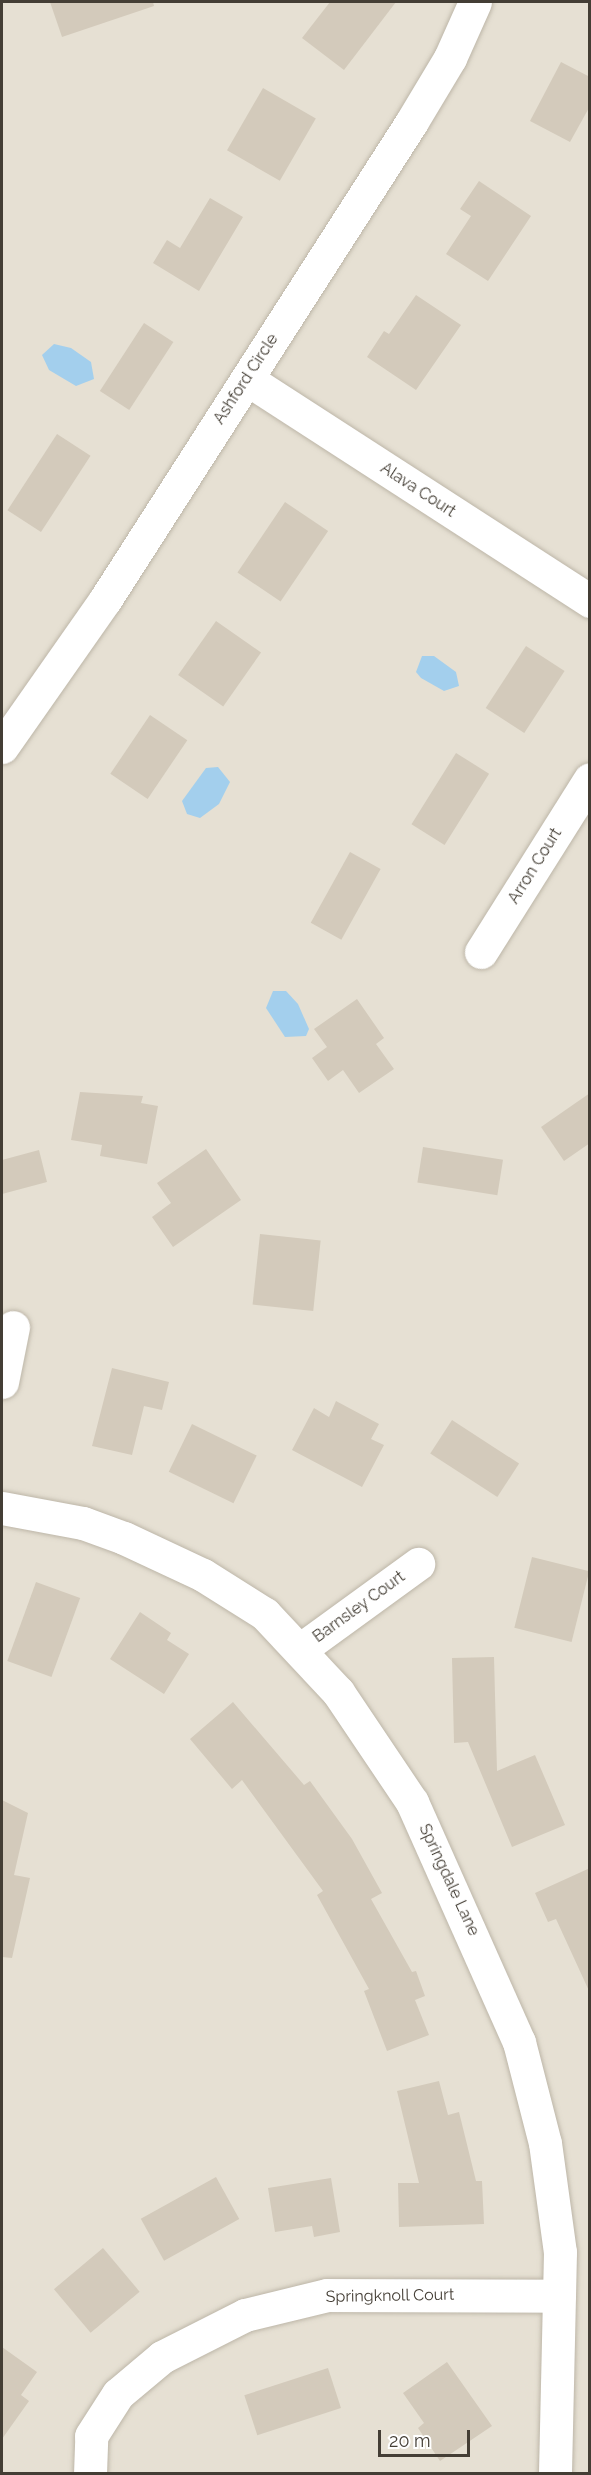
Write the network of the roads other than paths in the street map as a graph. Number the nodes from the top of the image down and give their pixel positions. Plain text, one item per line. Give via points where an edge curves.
1 (475, 2) edge
2 (247, 380) junction
3 (590, 601) edge
4 (2, 747) edge
5 (590, 779) edge
6 (481, 952) dead end
7 (13, 1327) dead end
8 (2, 1382) edge
9 (2, 1508) edge
10 (418, 1564) dead end
11 (301, 1649) junction
12 (560, 2296) junction
13 (90, 2474) edge
14 (555, 2474) edge

1 - 2 street, Ashford Circle via 450,58 411,123
2 - 3 street, Alava Court
2 - 4 street, Ashford Circle via 105,600
5 - 6 street, Arron Court
7 - 8 street
9 - 11 street, Springdale Lane via 83,1523 203,1575 265,1614
10 - 11 street, Barnsley Court
11 - 12 street, Springdale Lane via 338,1692 412,1802 519,2042 545,2143 560,2252
12 - 13 street, Springknoll Court via 327,2295 245,2315 162,2357 118,2394 92,2436
12 - 14 street, Springdale Lane

